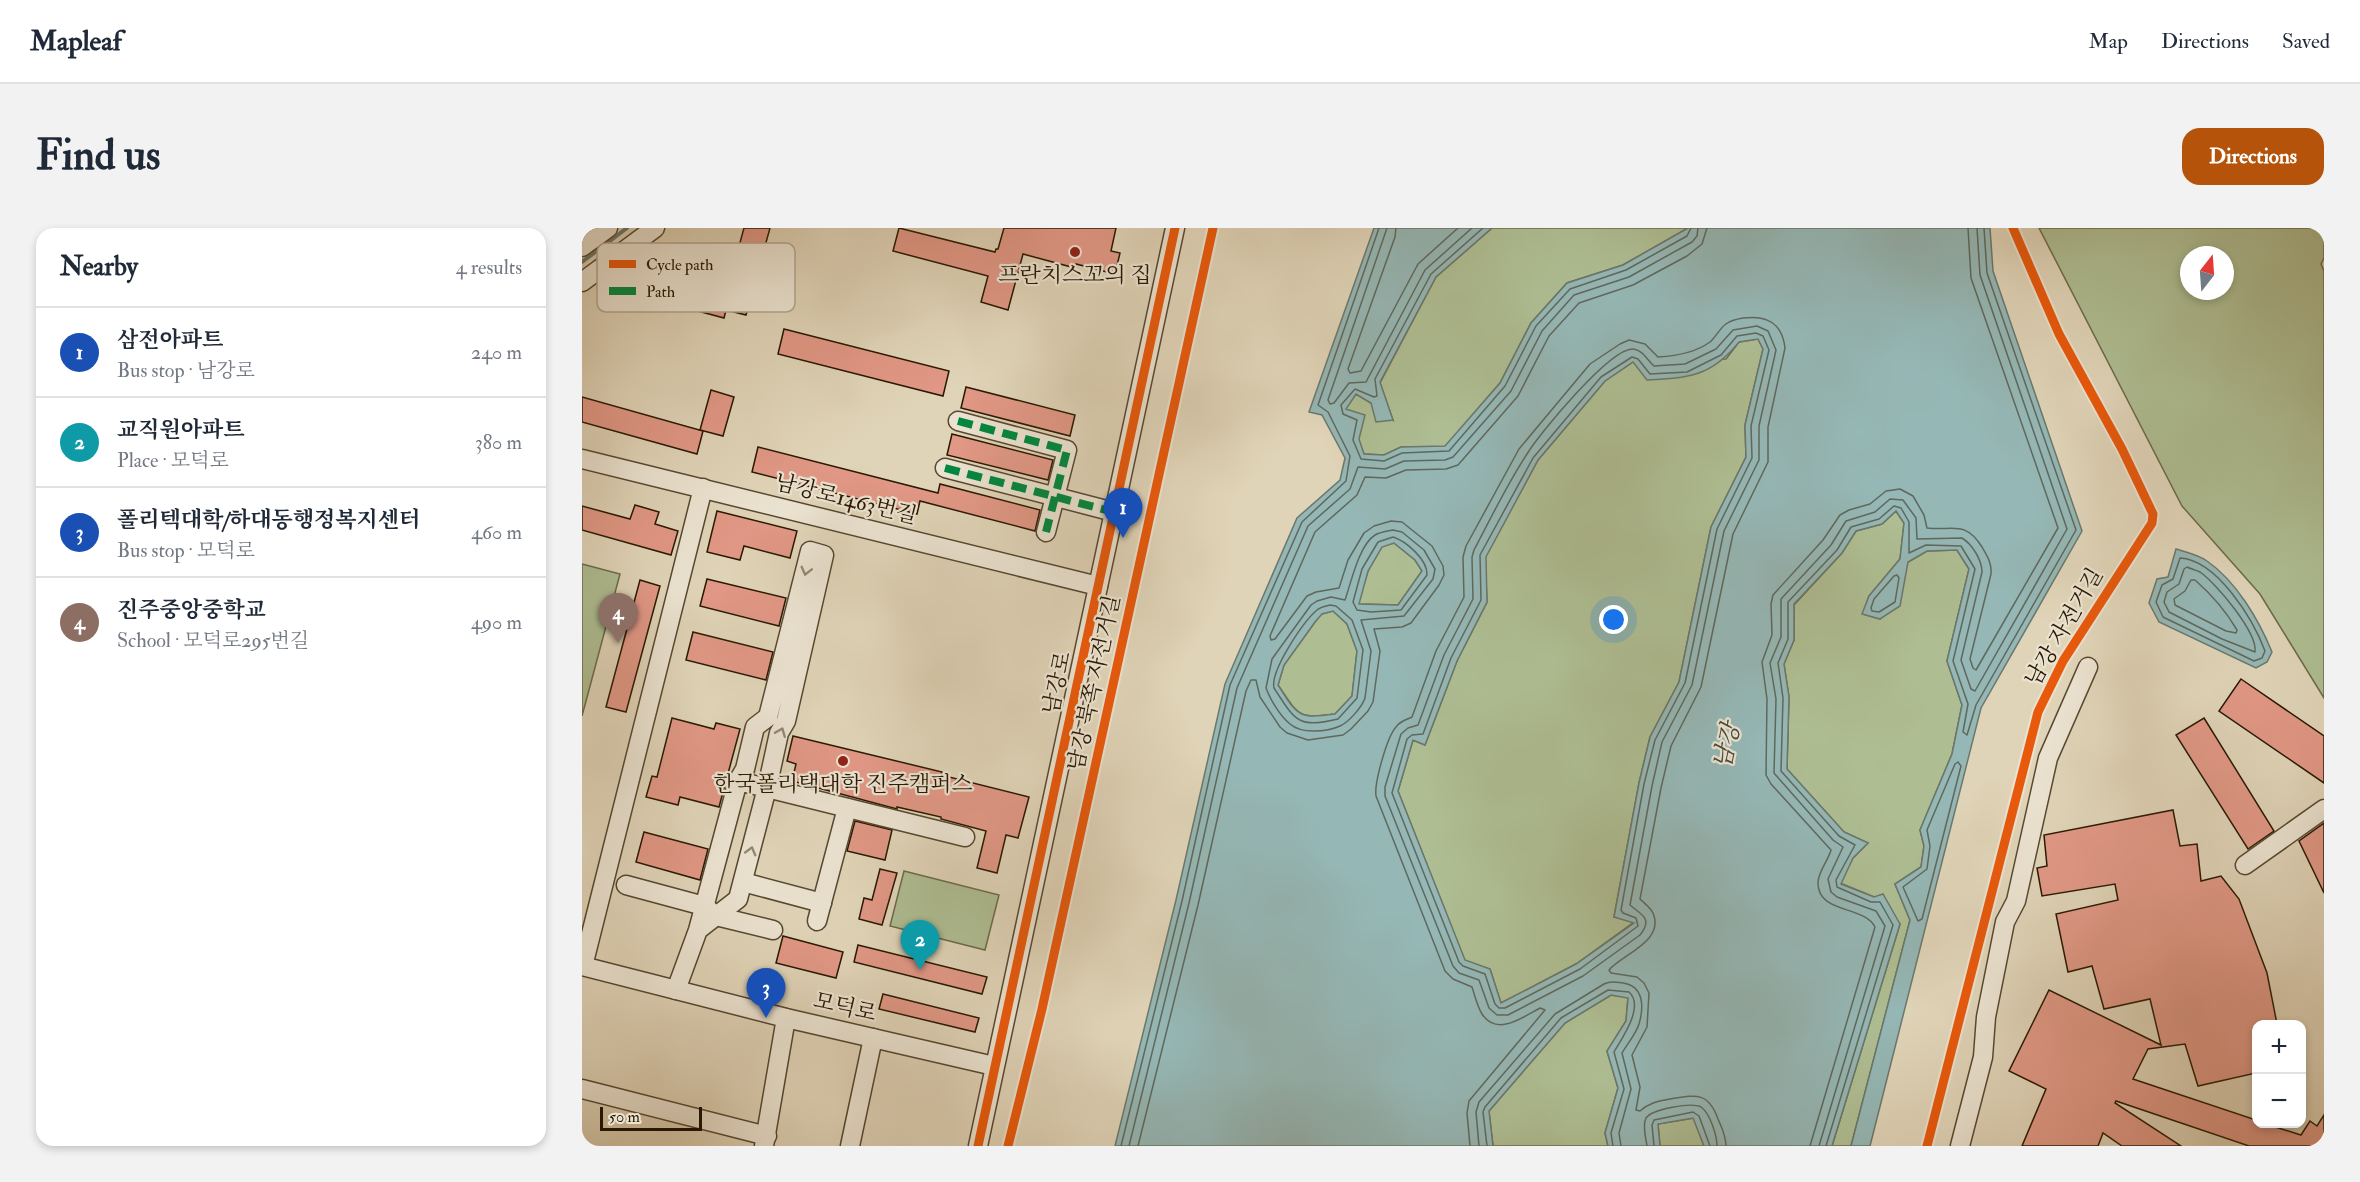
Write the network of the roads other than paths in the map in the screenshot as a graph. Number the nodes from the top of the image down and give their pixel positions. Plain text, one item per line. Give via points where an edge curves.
1 (608, 228) edge
2 (1175, 228) edge
3 (651, 230) edge
4 (634, 243) edge
5 (582, 247) edge
6 (597, 271) edge
7 (582, 282) edge
8 (958, 421) dead end
9 (582, 459) edge
10 (945, 468) dead end
11 (703, 488) junction
12 (1055, 497) junction
13 (1114, 512) junction
14 (1046, 532) dead end
15 (1098, 586) junction
16 (2088, 668) dead end
17 (738, 781) junction
18 (768, 788) junction
19 (847, 808) junction
20 (2324, 809) edge
21 (965, 837) dead end
22 (2245, 865) dead end
23 (743, 882) junction
24 (626, 885) dead end
25 (822, 903) junction
26 (710, 911) junction
27 (817, 921) dead end
28 (773, 930) dead end
29 (583, 966) edge
30 (676, 990) junction
31 (786, 1018) junction
32 (873, 1038) junction
33 (994, 1066) junction
34 (582, 1089) edge
35 (765, 1141) edge
36 (850, 1146) edge
37 (978, 1146) edge
38 (1960, 1146) edge

1 - 5 street
2 - 13 street, 남강로
3 - 4 street
6 - 7 street
8 - 12 street via 1067,450
9 - 11 street, 남강로1463번길
10 - 12 street
11 - 15 street, 남강로1463번길
11 - 29 street
12 - 13 street
12 - 14 street
13 - 15 street, 남강로
15 - 33 street, 남강로
16 - 38 street via 2048,758 2016,901 2006,922 1986,1017 1983,1057
17 - 18 street
18 -> 17 street via 824,555 810,551 768,717 755,727 745,769
17 - 26 street
18 - 19 street
23 -> 18 street
19 - 21 street
19 - 25 street
20 - 22 street
23 - 25 street
23 - 26 street via 738,899
24 - 26 street
25 - 27 street
26 - 28 street
26 - 30 street via 698,930
29 - 30 street, 모덕로
30 - 31 street, 모덕로
31 - 32 street, 모덕로
31 - 35 street
32 - 33 street, 모덕로
32 - 36 street
33 - 37 street, 남강로
34 - 35 street

